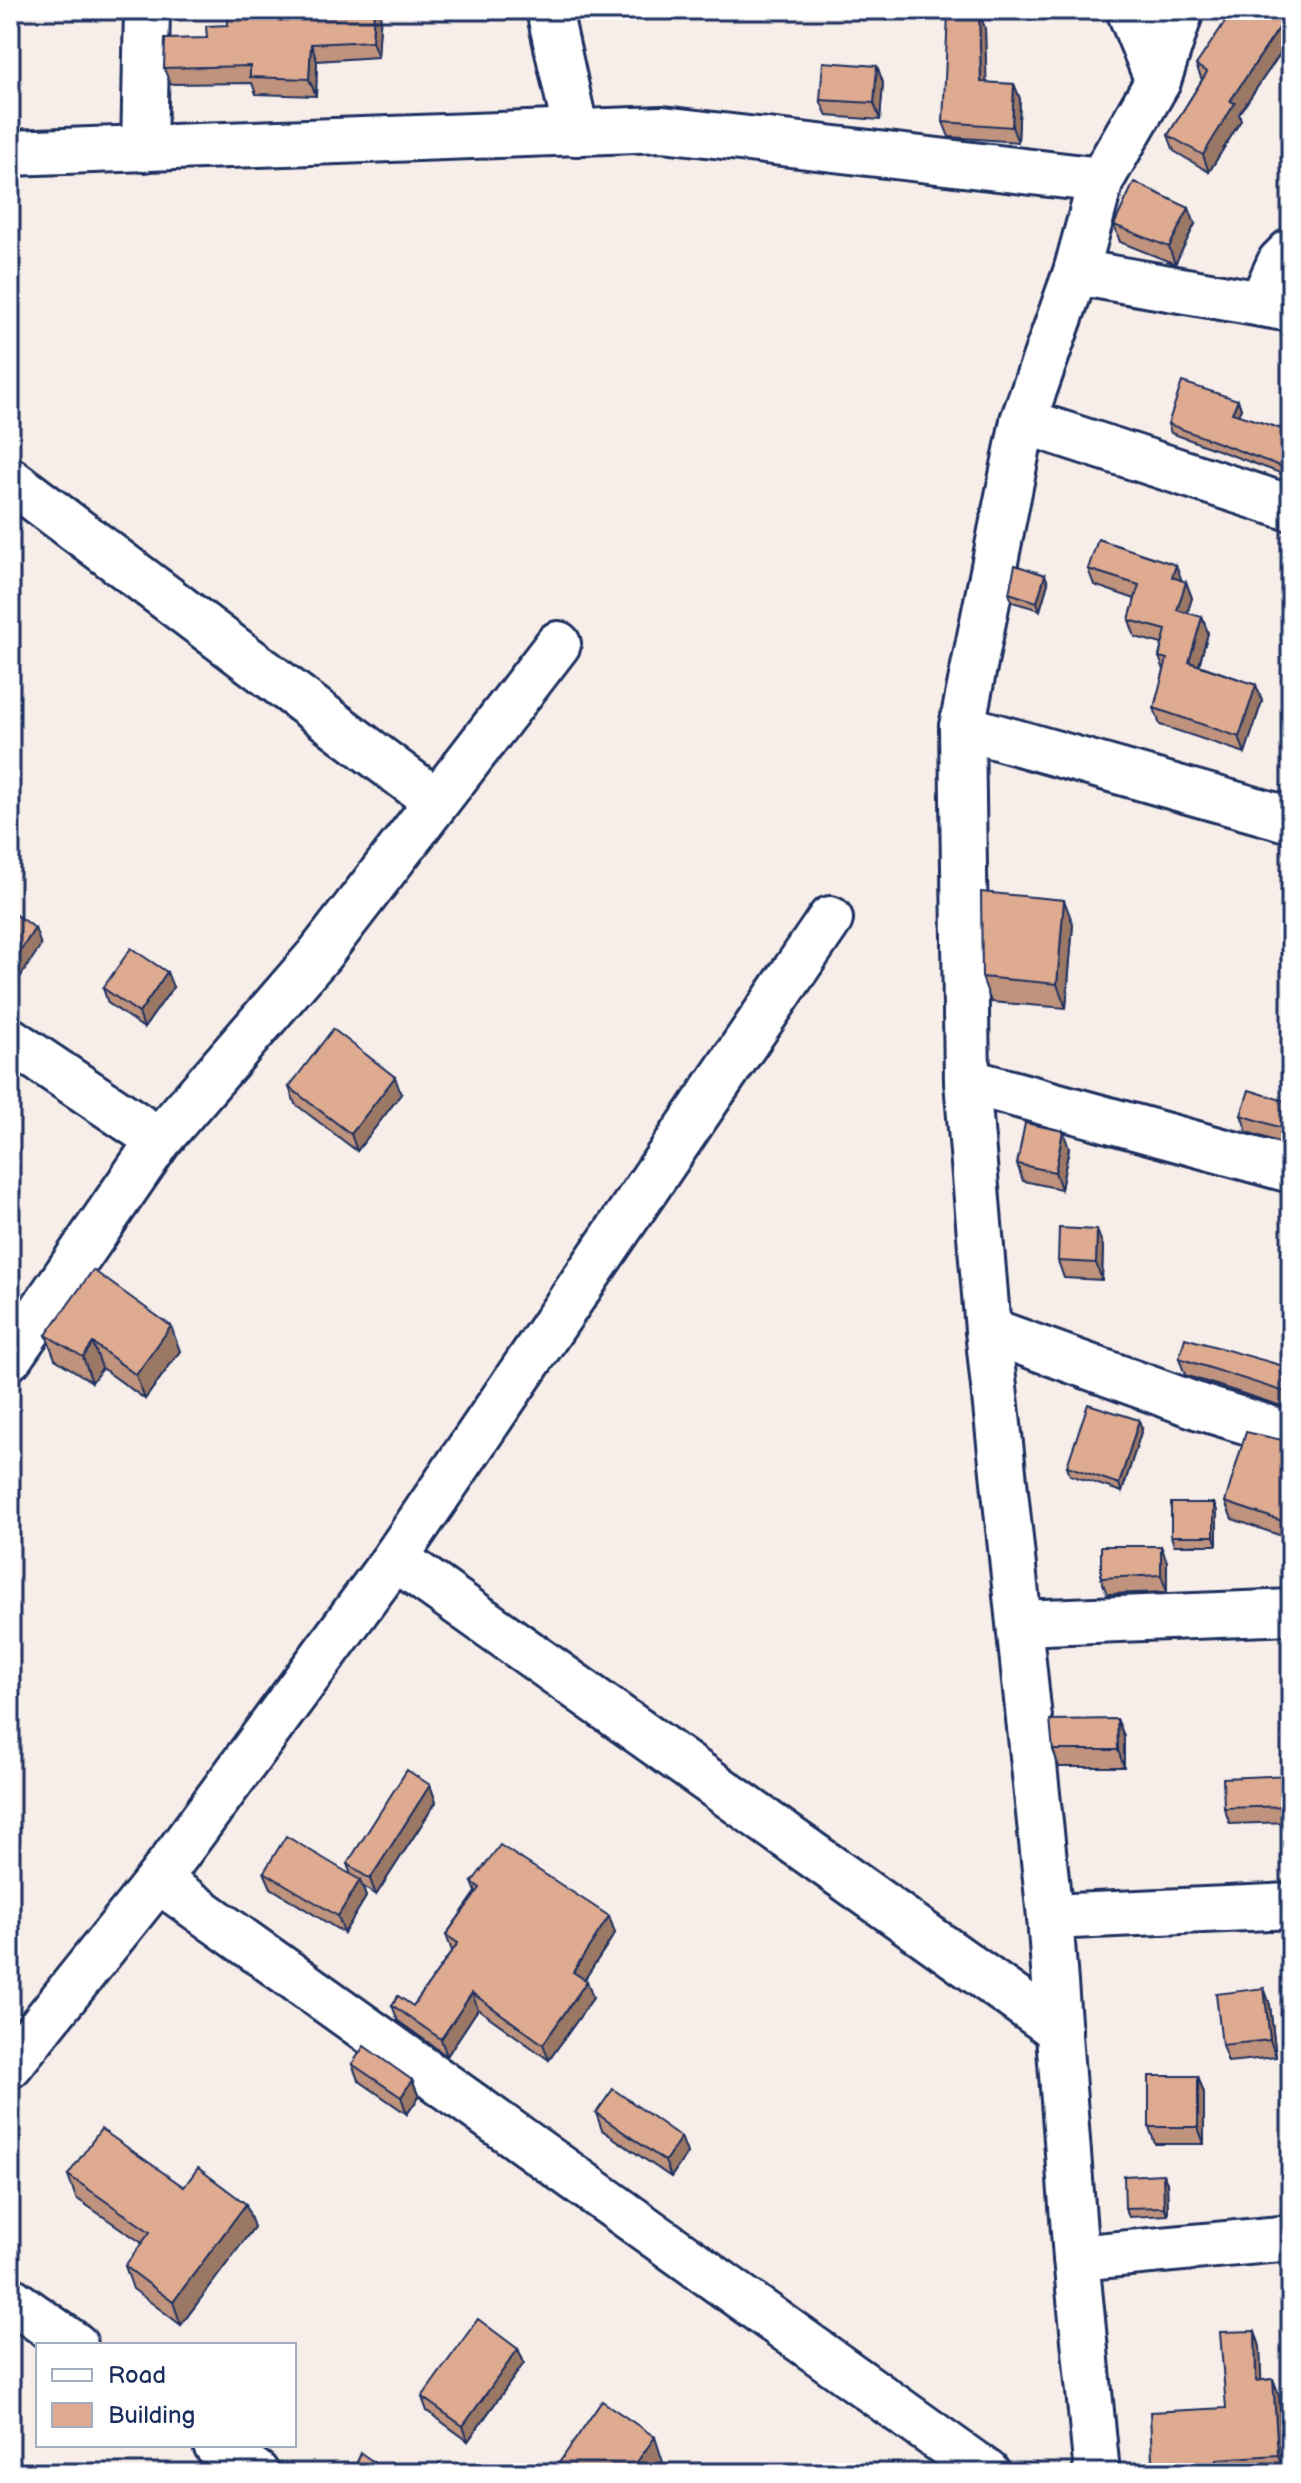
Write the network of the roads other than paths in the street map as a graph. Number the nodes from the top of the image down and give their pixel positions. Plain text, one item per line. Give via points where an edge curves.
1 (147, 10) edge
2 (549, 10) edge
3 (1129, 10) edge
4 (1181, 10) edge
5 (1158, 81) junction
6 (576, 133) junction
7 (144, 149) junction
8 (10, 153) edge
9 (1101, 180) junction
10 (1291, 251) edge
11 (1076, 272) junction
12 (1276, 306) edge
13 (1023, 421) junction
14 (10, 480) edge
15 (1291, 508) edge
16 (558, 644) dead end
17 (962, 727) junction
18 (436, 801) junction
19 (1291, 820) edge
20 (830, 919) dead end
21 (10, 1040) edge
22 (967, 1081) junction
23 (159, 1140) junction
24 (1291, 1170) edge
25 (988, 1330) junction
26 (10, 1357) edge
27 (1291, 1435) edge
28 (395, 1558) junction
29 (1291, 1612) edge
30 (1020, 1623) junction
31 (158, 1880) junction
32 (1291, 1906) edge
33 (1050, 1917) junction
34 (1059, 2030) junction
35 (12, 2057) edge
36 (1291, 2238) edge
37 (1076, 2258) junction
38 (10, 2299) edge
39 (72, 2343) edge
40 (219, 2447) edge
41 (256, 2473) edge
42 (987, 2473) edge
43 (1097, 2473) edge

1 - 7 street
2 - 6 street
3 - 5 street
4 - 5 street
5 - 9 street
6 - 7 street
6 - 9 street via 663,129
7 - 8 street
9 - 11 street
10 - 12 street via 1280,262
11 - 12 street
11 - 13 street
13 - 15 street
13 - 17 street
14 - 18 street
16 - 18 street
17 - 19 street
17 - 22 street
18 - 23 street via 319,955
20 - 28 street
21 - 23 street
22 - 24 street
22 - 25 street
23 - 26 street
25 - 27 street
25 - 30 street
28 - 31 street
28 - 34 street
29 - 30 street
30 - 33 street
31 - 35 street
31 - 42 street
32 - 33 street
33 - 34 street
34 - 37 street
36 - 37 street
37 - 43 street
38 - 39 street
40 - 41 street

